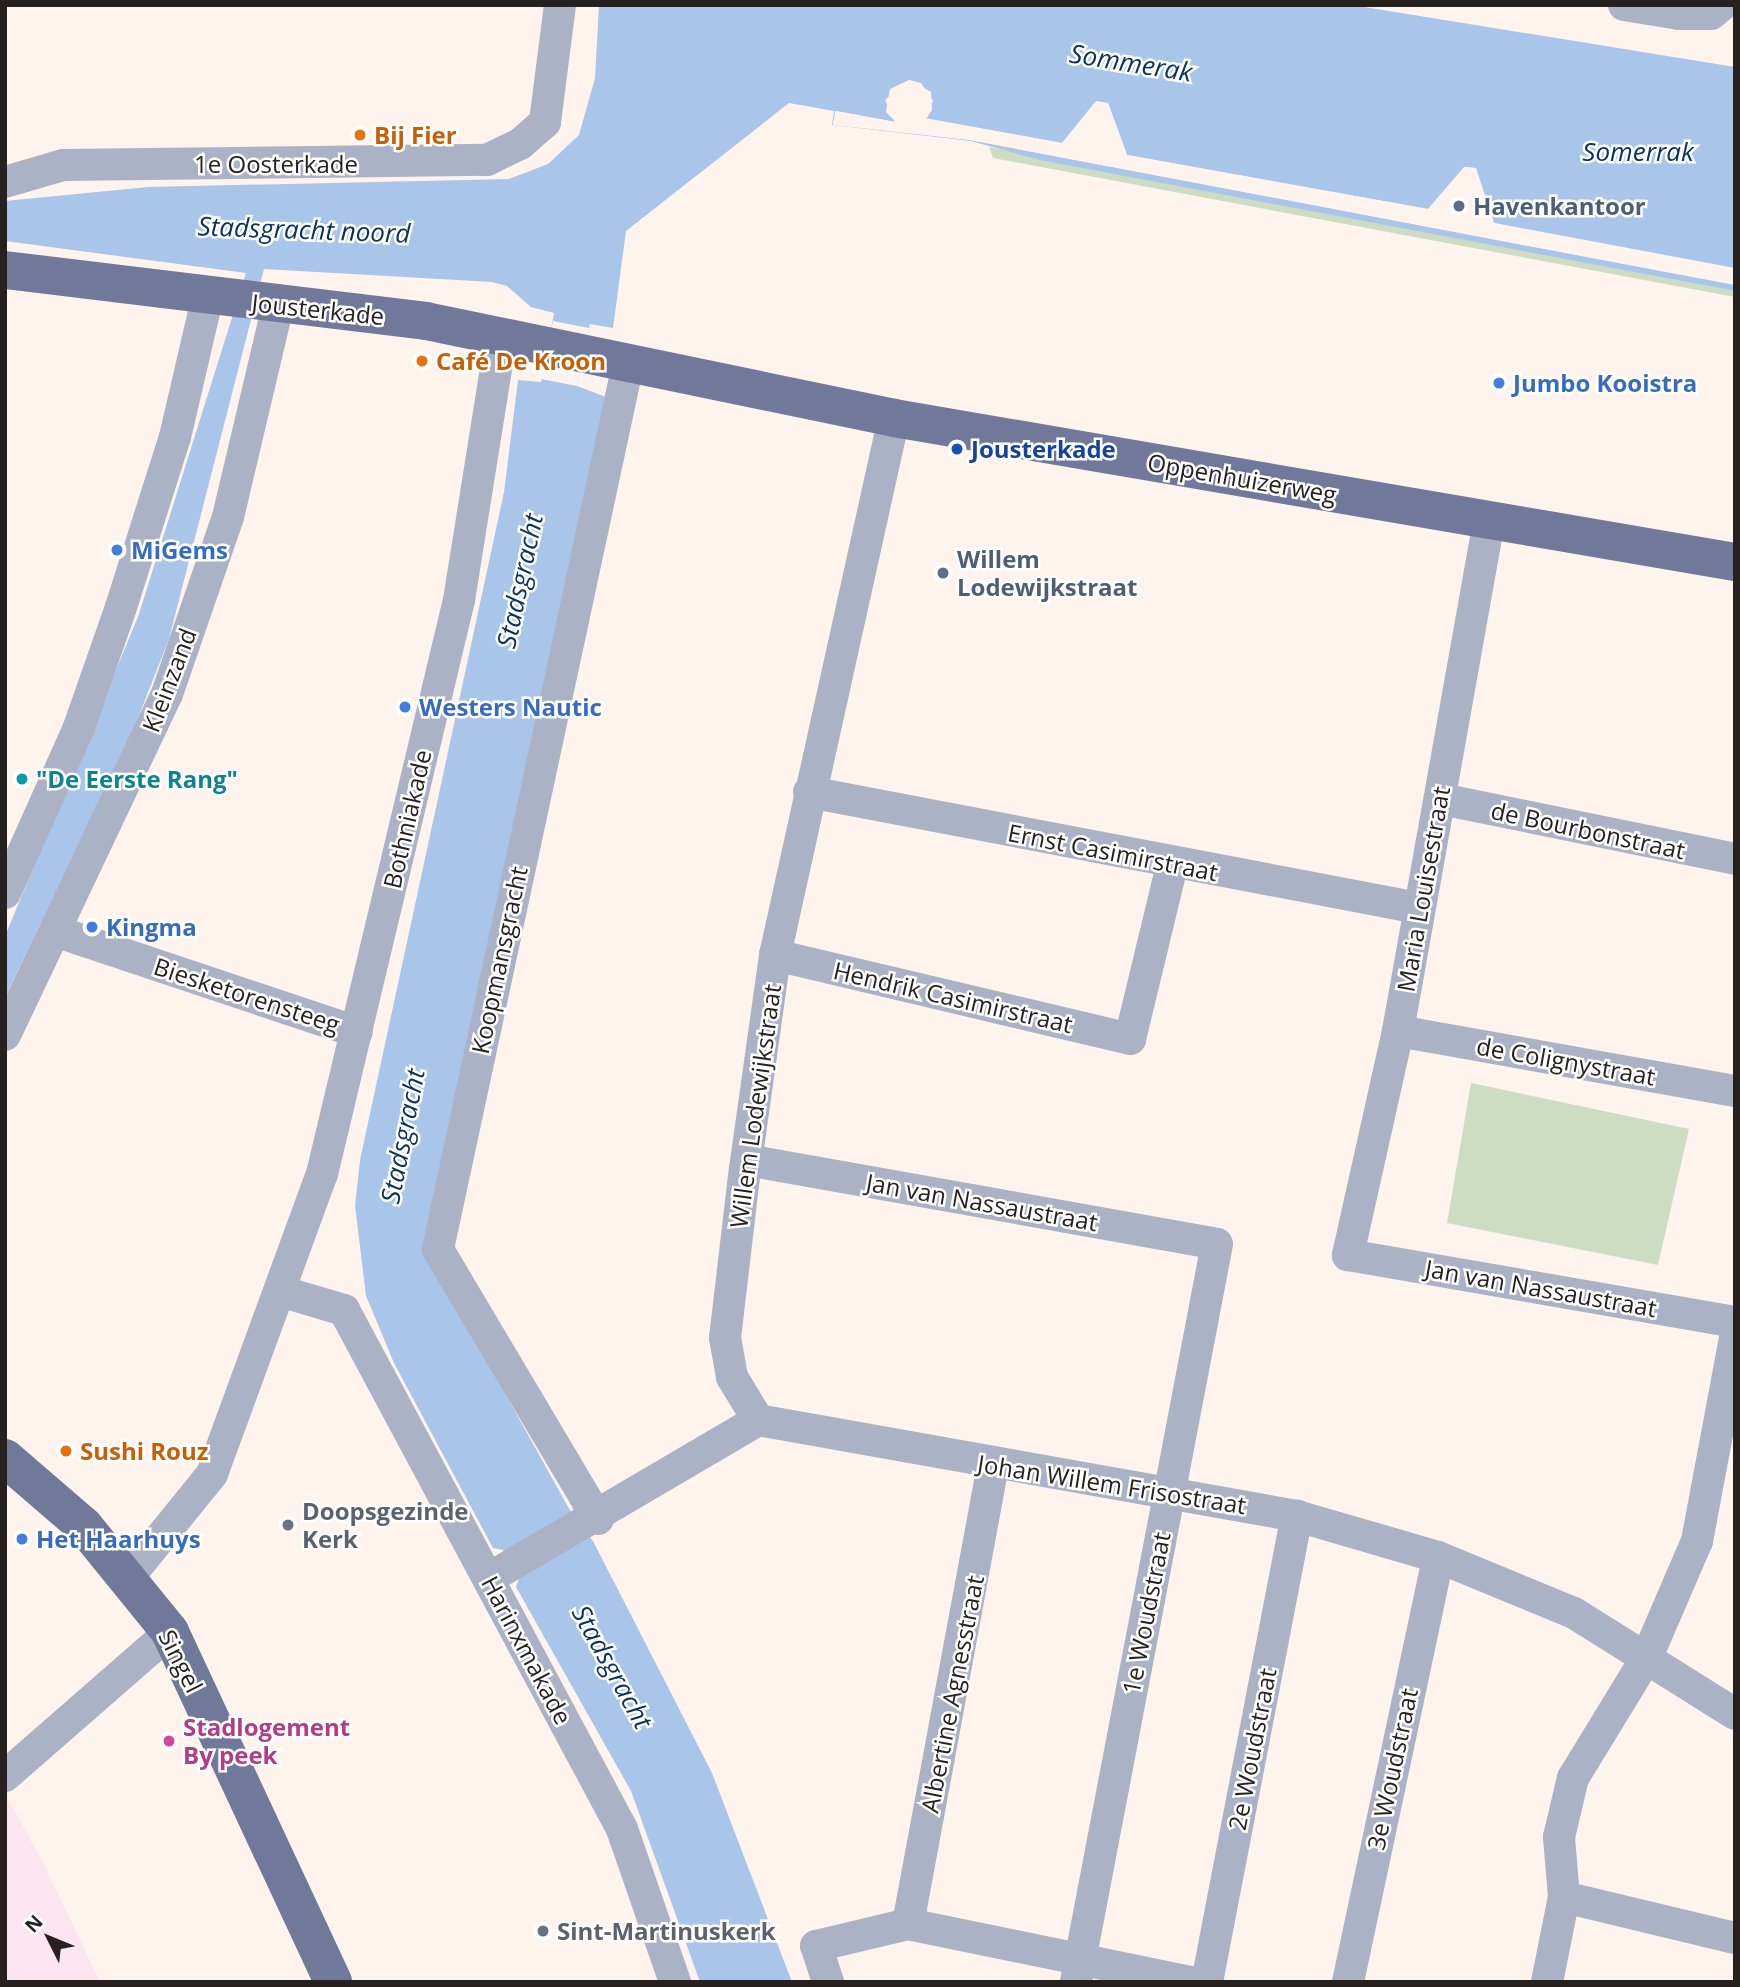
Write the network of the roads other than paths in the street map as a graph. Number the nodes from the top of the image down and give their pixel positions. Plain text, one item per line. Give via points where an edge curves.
1 (560, 5) edge
2 (1625, 5) edge
3 (1722, 5) edge
4 (5, 182) edge
5 (5, 270) edge
6 (218, 300) junction
7 (272, 305) junction
8 (501, 339) junction
9 (628, 363) junction
10 (894, 418) junction
11 (1489, 521) junction
12 (1735, 562) edge
13 (809, 792) junction
14 (1441, 799) junction
15 (1735, 859) edge
16 (1172, 865) junction
17 (5, 893) edge
18 (1418, 908) junction
19 (58, 932) junction
20 (775, 954) junction
21 (1398, 1031) junction
22 (356, 1032) junction
23 (5, 1035) edge
24 (1735, 1091) edge
25 (747, 1160) junction
26 (1217, 1244) joint
27 (1348, 1255) joint
28 (283, 1292) junction
29 (1735, 1322) edge
30 (1735, 1338) edge
31 (758, 1420) junction
32 (5, 1458) edge
33 (993, 1465) junction
34 (1170, 1491) junction
35 (1297, 1516) junction
36 (591, 1522) junction
37 (1438, 1557) junction
38 (498, 1574) junction
39 (127, 1579) junction
40 (170, 1632) junction
41 (1647, 1657) junction
42 (1735, 1714) edge
43 (5, 1776) edge
44 (1564, 1897) junction
45 (908, 1924) junction
46 (1735, 1938) edge
47 (1078, 1969) edge
48 (333, 1982) edge
49 (675, 1982) edge
50 (828, 1982) edge
51 (1190, 1982) edge
52 (1207, 1982) edge
53 (1348, 1982) edge
54 (1547, 1982) edge

1 - 4 street, 1e Oosterkade via 545,122 520,144 486,160 64,165
2 - 3 street via 1679,15 1711,14
5 - 6 main road, Jousterkade
6 - 7 main road, Jousterkade
6 - 17 street via 78,730
7 - 8 main road, Jousterkade via 426,321
7 - 19 street, Kleinzand via 228,517 167,694
8 - 9 main road, Jousterkade
8 - 22 street, Bothniakade via 459,600
9 - 10 main road, Oppenhuizerweg
9 - 36 street, Koopmansgracht via 438,1249
10 - 11 main road, Oppenhuizerweg
10 - 13 street, Willem Lodewijkstraat
11 - 12 main road, Oppenhuizerweg
11 - 14 street, Maria Louisestraat
13 - 16 street, Ernst Casimirstraat
13 - 20 street, Willem Lodewijkstraat
14 - 15 street, de Bourbonstraat
14 - 18 street, Maria Louisestraat
16 - 18 street, Ernst Casimirstraat
16 - 20 street, Hendrik Casimirstraat via 1130,1039
18 - 21 street, Maria Louisestraat
19 - 22 street, Biesketorensteeg
19 - 23 street, Kleinzand
20 - 25 street, Willem Lodewijkstraat
21 - 24 street, de Colignystraat
21 - 27 street, Maria Louisestraat
22 - 28 street, Bothniakade via 322,1174
25 - 26 street, Jan van Nassaustraat
25 - 31 street, Willem Lodewijkstraat via 725,1338 732,1377
26 - 34 street, 1e Woudstraat
27 - 29 street, Jan van Nassaustraat
28 - 38 street, Harinxmakade via 344,1310
28 - 39 street, Bothniakade via 212,1474
30 - 41 street via 1697,1541
31 - 33 street, Johan Willem Frisostraat
31 - 36 street
32 - 39 main road, Singel via 84,1525
33 - 34 street, Johan Willem Frisostraat
33 - 45 street, Albertine Agnesstraat
34 - 35 street, Johan Willem Frisostraat
34 - 47 street, 1e Woudstraat
35 - 37 street, Johan Willem Frisostraat
35 - 52 street, 2e Woudstraat
36 - 38 street
37 - 41 street, Johan Willem Frisostraat via 1574,1613
37 - 53 street, 3e Woudstraat
38 - 49 street, Harinxmakade via 622,1829
39 - 40 main road, Singel
40 - 43 street
40 - 48 main road, Singel
41 - 42 street, Johan Willem Frisostraat
41 - 44 street via 1573,1778 1559,1837
44 - 46 street
44 - 54 street
45 - 47 street
45 - 50 street via 816,1946
47 - 51 street

